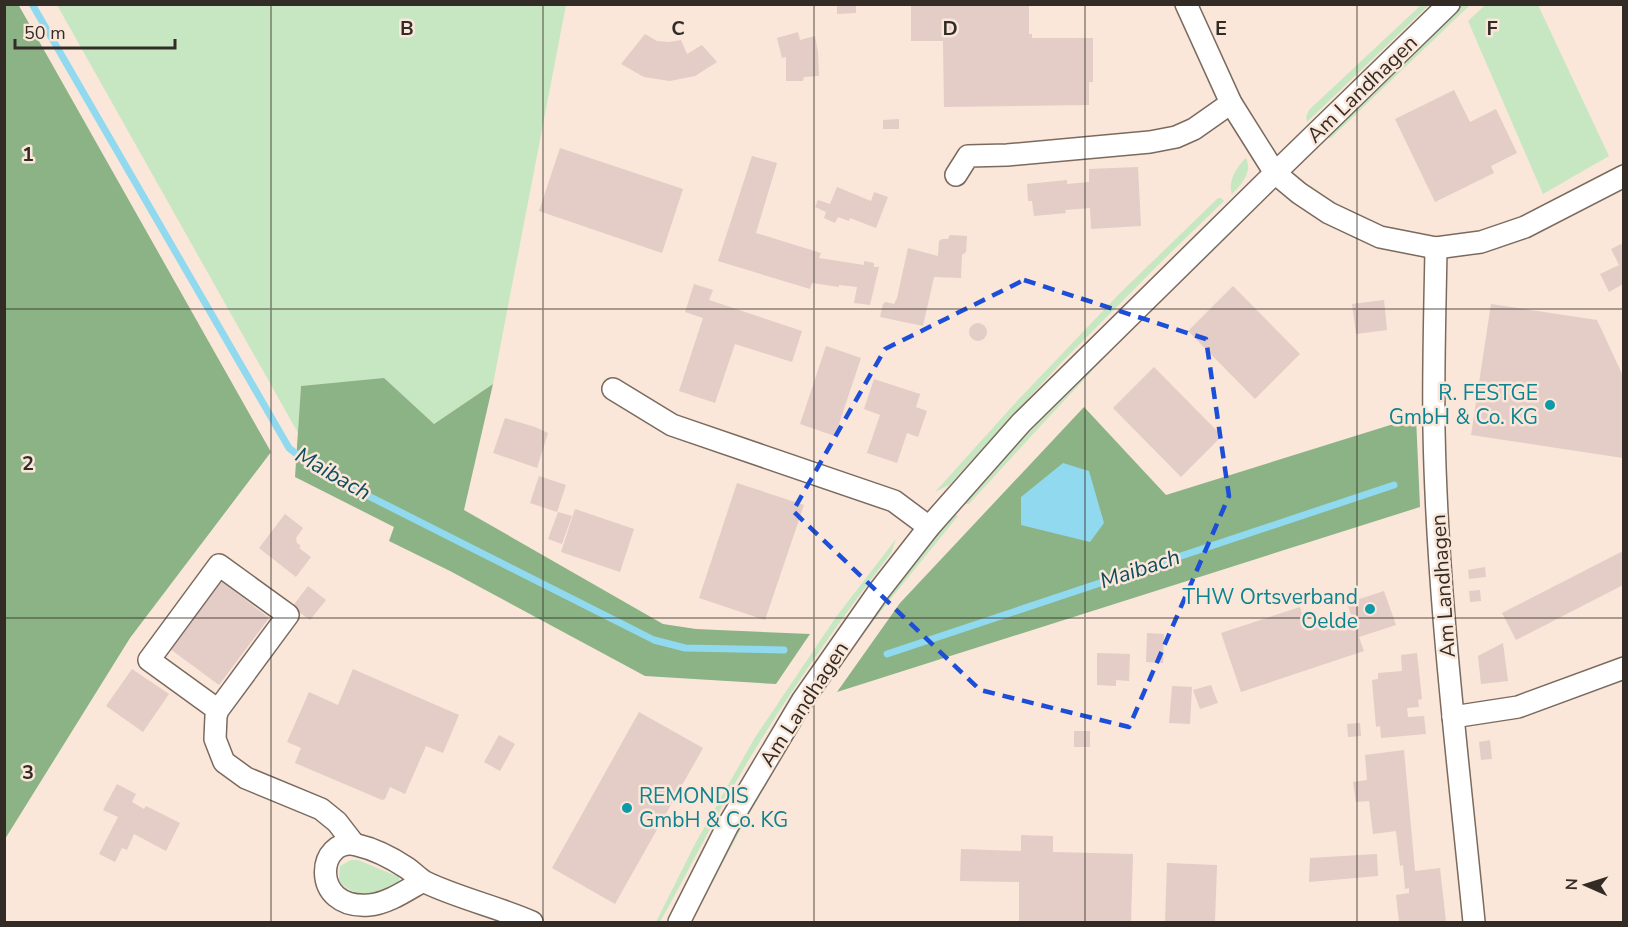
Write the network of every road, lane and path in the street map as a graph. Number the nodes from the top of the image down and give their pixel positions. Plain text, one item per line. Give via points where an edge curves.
1 (1186, 4) edge
2 (1449, 4) edge
3 (1231, 103) junction
4 (1275, 173) junction
5 (956, 175) dead end
6 (1623, 176) edge
7 (1436, 248) junction
8 (613, 389) dead end
9 (929, 527) junction
10 (1623, 668) edge
11 (218, 710) junction
12 (1453, 717) junction
13 (354, 844) junction
14 (423, 881) junction
15 (532, 922) edge
16 (678, 922) edge
17 (1474, 922) edge

1 - 3 street
2 - 4 street, Am Landhagen
3 - 4 street
3 - 5 street via 1176,137 968,156
4 - 7 street via 1329,213 1380,237
4 - 9 street, Am Landhagen via 1021,423
6 - 7 street via 1525,227 1481,242
7 - 12 street, Am Landhagen via 1434,430
8 - 9 street via 672,425 894,501
9 - 16 street, Am Landhagen via 802,701 727,827
10 - 12 street via 1518,707
11 - 11 street via 288,615 219,565 149,660
11 - 13 street via 215,739 224,762 246,778 321,810 337,822
12 - 17 street, Am Landhagen
13 - 14 street via 387,857
13 - 14 street via 338,848 327,860 325,881 340,898 371,905
14 - 15 street

